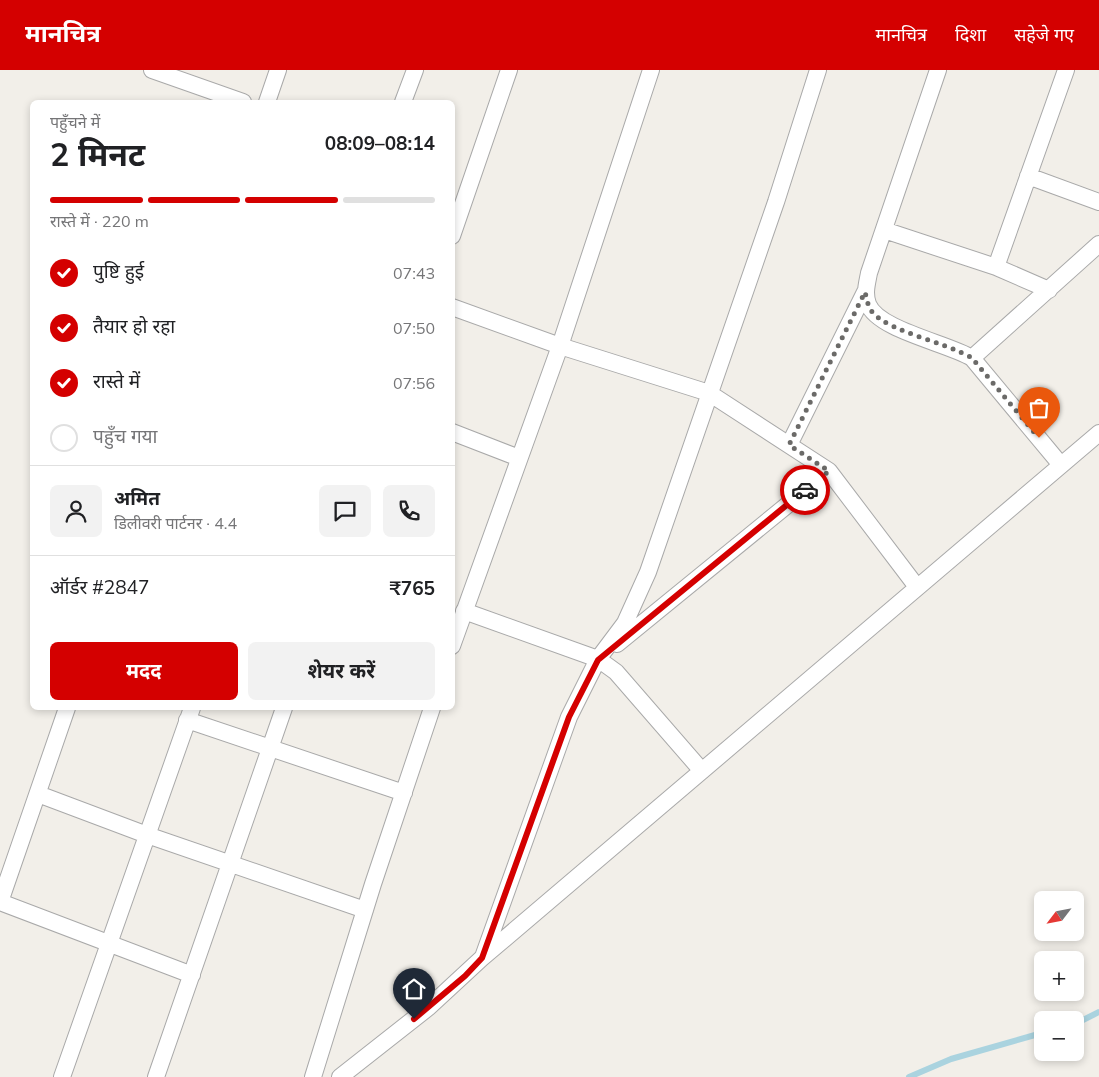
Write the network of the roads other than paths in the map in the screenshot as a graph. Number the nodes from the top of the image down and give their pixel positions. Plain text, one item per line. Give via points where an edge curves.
1 (152, 70) edge
2 (278, 70) edge
3 (415, 70) edge
4 (509, 70) edge
5 (651, 70) edge
6 (818, 70) edge
7 (938, 70) edge
8 (1066, 70) edge
9 (237, 100) edge
10 (268, 100) edge
11 (404, 100) edge
12 (1028, 176) junction
13 (1099, 202) edge
14 (455, 227) edge
15 (884, 230) junction
16 (1099, 244) edge
17 (996, 267) junction
18 (1049, 290) junction
19 (865, 292) junction
20 (455, 308) edge
21 (560, 346) junction
22 (972, 358) junction
23 (710, 393) junction
24 (455, 433) edge
25 (1099, 433) edge
26 (789, 445) junction
27 (519, 458) junction
28 (1061, 465) junction
29 (829, 471) junction
30 (918, 587) junction
31 (464, 611) junction
32 (455, 637) edge
33 (598, 660) junction
34 (66, 710) edge
35 (283, 710) edge
36 (431, 710) edge
37 (189, 714) edge
38 (270, 748) junction
39 (702, 771) junction
40 (404, 793) junction
41 (38, 794) junction
42 (147, 835) junction
43 (231, 863) junction
44 (0, 902) edge
45 (365, 910) junction
46 (109, 943) junction
47 (482, 958) junction
48 (192, 975) junction
49 (62, 1077) edge
50 (156, 1077) edge
51 (313, 1077) edge
52 (340, 1077) edge

1 - 9 street
2 - 10 street
3 - 11 street
4 - 14 street
5 - 21 street
6 - 23 street
7 - 15 street
8 - 12 street
12 - 13 street
12 - 17 street
15 - 17 street
15 - 19 street
16 - 18 street
17 - 18 street
18 - 22 street
19 - 22 street via 873,314 887,323
19 - 26 street
20 - 21 street
21 - 23 street
21 - 27 street
22 - 28 street
23 - 26 street
23 - 33 street via 648,572 624,623
24 - 27 street
25 - 28 street
26 - 29 street
27 - 31 street
28 - 30 street
29 - 30 street
29 - 33 street
30 - 39 street
31 - 32 street
31 - 33 street
33 - 39 street via 616,672
33 - 47 street via 569,717
34 - 41 street
35 - 38 street
36 - 40 street
37 - 38 street
37 - 42 street
38 - 40 street
38 - 43 street
39 - 47 street
40 - 45 street
41 - 42 street
41 - 44 street
42 - 43 street
42 - 46 street
43 - 45 street
43 - 48 street
44 - 46 street
45 - 51 street
46 - 48 street
46 - 49 street
47 - 52 street via 429,1007
48 - 50 street

